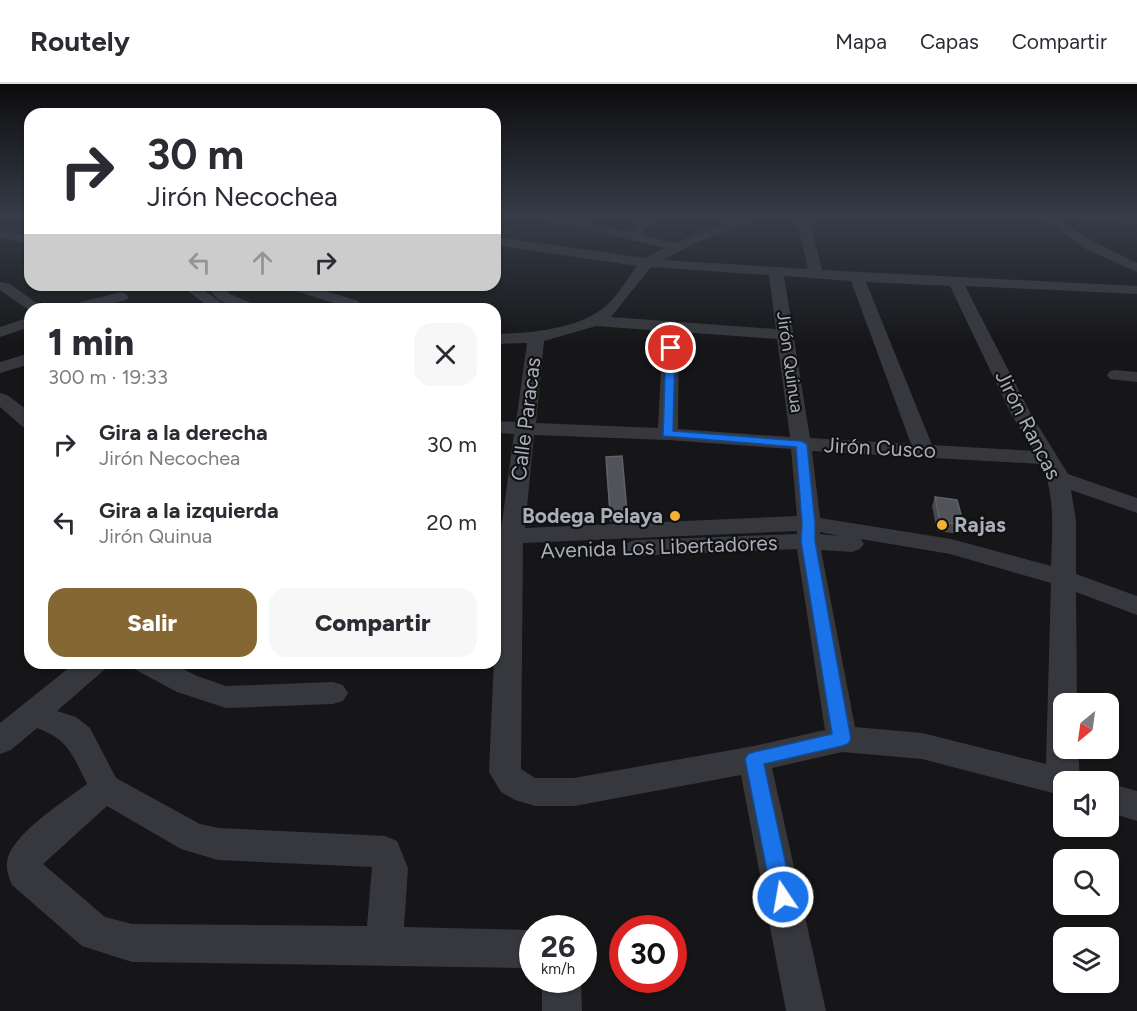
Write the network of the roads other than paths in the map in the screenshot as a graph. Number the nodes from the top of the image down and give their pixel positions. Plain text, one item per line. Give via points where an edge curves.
1 (622, 259) edge
2 (654, 259) edge
3 (812, 259) edge
4 (1119, 259) edge
5 (647, 263) junction
6 (1137, 268) edge
7 (776, 272) junction
8 (816, 275) junction
9 (857, 277) junction
10 (956, 281) junction
11 (22, 282) dead end
12 (3, 287) edge
13 (1137, 290) edge
14 (196, 291) edge
15 (220, 291) edge
16 (311, 291) edge
17 (123, 297) edge
18 (28, 303) edge
19 (97, 303) edge
20 (213, 303) edge
21 (238, 303) edge
22 (350, 303) edge
23 (595, 321) junction
24 (24, 324) edge
25 (671, 326) junction
26 (0, 332) edge
27 (786, 335) junction
28 (536, 338) junction
29 (501, 339) edge
30 (24, 360) edge
31 (0, 368) edge
32 (1116, 375) dead end
33 (1137, 377) edge
34 (0, 381) edge
35 (24, 396) edge
36 (0, 399) edge
37 (24, 417) edge
38 (501, 427) edge
39 (524, 429) junction
40 (668, 434) junction
41 (801, 444) junction
42 (924, 451) junction
43 (1054, 468) junction
44 (1137, 506) edge
45 (808, 532) junction
46 (503, 545) edge
47 (1063, 585) junction
48 (1137, 606) edge
49 (1137, 620) edge
50 (87, 669) edge
51 (158, 669) edge
52 (333, 693) dead end
53 (33, 714) junction
54 (842, 739) junction
55 (0, 741) edge
56 (754, 759) junction
57 (1063, 771) edge
58 (1053, 779) edge
59 (105, 788) junction
60 (1119, 800) edge
61 (1137, 806) edge
62 (384, 945) junction
63 (519, 949) edge
64 (562, 993) edge
65 (562, 1011) edge
66 (806, 1011) edge

1 - 5 street
2 - 5 street
3 - 8 street
4 - 6 street
5 - 7 street
5 - 23 street via 610,311
7 - 8 street
7 - 27 street, Jirón Quinua
8 - 9 street
9 - 10 street
9 - 42 street
10 - 13 street
10 - 43 street, Jirón Rancas via 1021,414
11 - 12 street
12 - 18 street
14 - 20 street
15 - 21 street
16 - 22 street
17 - 19 street
23 - 25 street
23 - 28 street
24 - 26 street
25 - 27 street
25 - 40 street
27 - 41 street, Jirón Quinua
28 - 29 street
28 - 39 street, Calle Paracas
30 - 31 street
32 - 33 street
34 - 35 street
36 - 37 street
38 - 39 street, Jirón Cusco
39 - 40 street, Jirón Cusco
39 - 46 street, Calle Paracas
40 - 41 street, Jirón Cusco
41 - 42 street, Jirón Cusco
41 - 45 street, Jirón Quinua
42 - 43 street, Jirón Cusco
43 - 44 street, Jirón Cusco
43 - 47 street, Jirón Rancas via 1064,520
45 - 46 street, Avenida Los Libertadores
45 - 47 street, Avenida Los Libertadores
45 - 54 street, Jirón Quinua
46 - 56 street, Calle Paracas via 505,772 512,782 535,792 574,792
47 - 48 street, Avenida Los Libertadores
47 - 49 street, Avenida Los Libertadores
47 - 57 street, Jirón Rancas
50 - 53 street
51 - 52 street via 226,697
53 - 55 street
53 - 59 street via 79,736
54 - 56 street
54 - 58 street via 922,746
56 - 66 street
59 - 62 street via 193,838 218,844 385,852 390,868
59 - 62 street via 34,847 25,860 25,873 95,933 132,943
60 - 61 street
62 - 63 street
64 - 65 street

